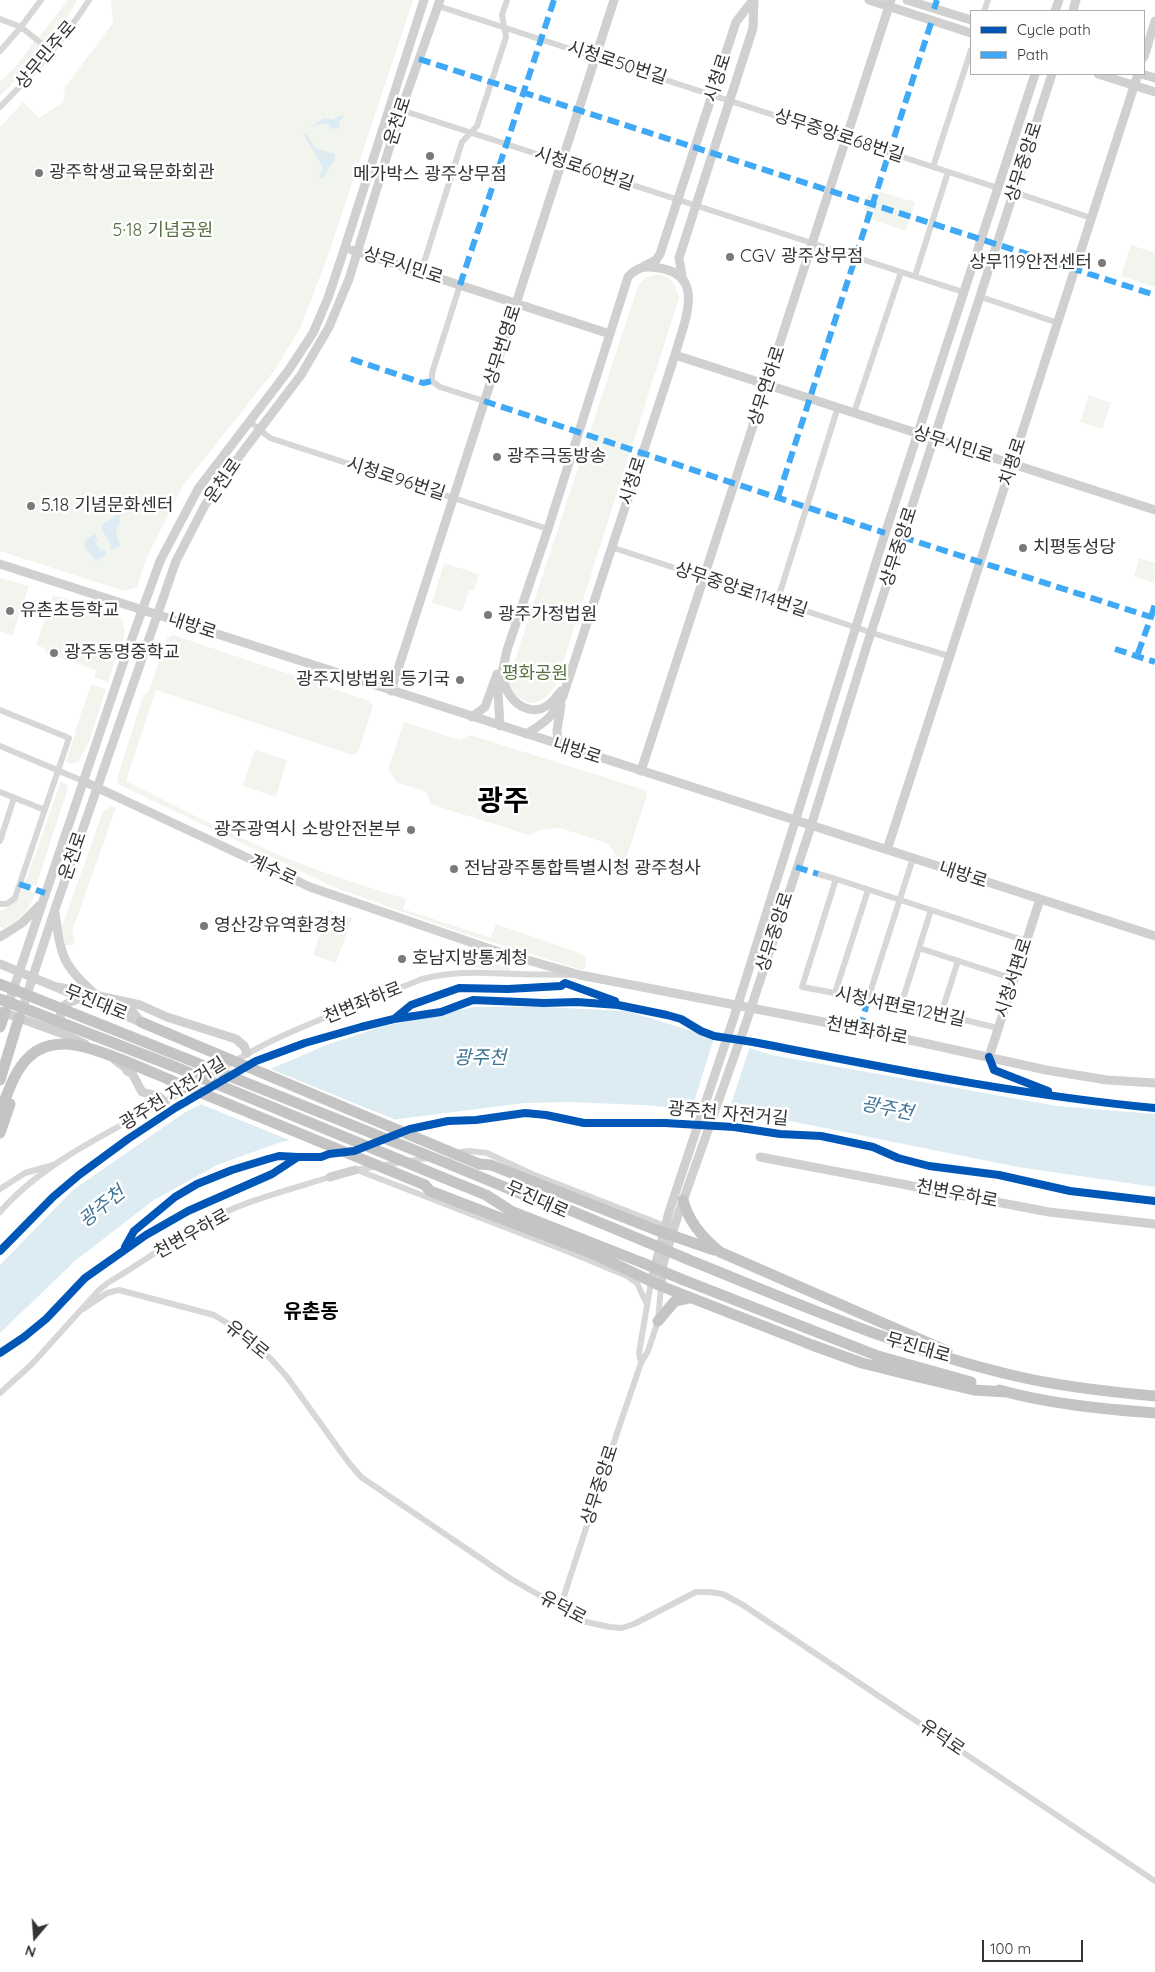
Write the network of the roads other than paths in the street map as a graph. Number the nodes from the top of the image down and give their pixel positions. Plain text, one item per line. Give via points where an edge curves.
1 (41, 0) edge
2 (89, 0) edge
3 (424, 0) edge
4 (507, 0) edge
5 (614, 0) edge
6 (753, 0) edge
7 (869, 0) edge
8 (907, 0) edge
9 (440, 3) edge
10 (890, 3) edge
11 (0, 19) edge
12 (970, 20) edge
13 (1155, 21) edge
14 (22, 27) junction
15 (504, 27) junction
16 (970, 33) edge
17 (0, 51) edge
18 (52, 52) junction
19 (970, 53) edge
20 (1145, 54) edge
21 (596, 56) junction
22 (1035, 75) edge
23 (1052, 75) edge
24 (1101, 75) edge
25 (1140, 75) edge
26 (1135, 85) junction
27 (1155, 92) edge
28 (712, 94) junction
29 (729, 100) junction
30 (0, 107) edge
31 (402, 110) junction
32 (471, 132) junction
33 (847, 139) junction
34 (562, 162) junction
35 (933, 166) junction
36 (948, 172) junction
37 (998, 188) junction
38 (1014, 192) junction
39 (678, 200) junction
40 (696, 206) junction
41 (1091, 218) junction
42 (813, 243) junction
43 (345, 247) junction
44 (357, 252) junction
45 (644, 266) junction
46 (421, 272) junction
47 (900, 272) junction
48 (682, 276) junction
49 (915, 276) junction
50 (460, 285) junction
51 (964, 292) junction
52 (981, 297) junction
53 (516, 304) junction
54 (1058, 323) junction
55 (610, 334) junction
56 (675, 355) junction
57 (767, 385) junction
58 (484, 401) junction
59 (838, 407) junction
60 (854, 413) junction
61 (249, 421) junction
62 (260, 431) junction
63 (918, 434) junction
64 (933, 438) junction
65 (1012, 464) junction
66 (454, 498) junction
67 (1155, 510) edge
68 (548, 529) junction
69 (611, 548) junction
70 (0, 564) edge
71 (704, 578) junction
72 (777, 602) junction
73 (142, 610) junction
74 (158, 615) junction
75 (856, 628) junction
76 (871, 633) junction
77 (949, 656) junction
78 (504, 661) junction
79 (567, 685) junction
80 (391, 691) junction
81 (563, 696) junction
82 (0, 710) edge
83 (472, 717) junction
84 (500, 726) junction
85 (526, 734) junction
86 (558, 744) junction
87 (0, 746) edge
88 (59, 769) junction
89 (641, 771) junction
90 (83, 781) junction
91 (97, 788) junction
92 (0, 792) edge
93 (14, 798) junction
94 (45, 810) junction
95 (795, 821) junction
96 (811, 826) junction
97 (0, 841) edge
98 (887, 850) junction
99 (913, 858) junction
100 (818, 874) dead end
101 (836, 880) junction
102 (868, 890) junction
103 (1040, 899) junction
104 (899, 900) junction
105 (42, 903) junction
106 (0, 904) edge
107 (54, 910) junction
108 (931, 910) junction
109 (1155, 936) edge
110 (0, 937) edge
111 (1026, 941) junction
112 (919, 948) junction
113 (499, 952) joint
114 (958, 961) junction
115 (0, 964) edge
116 (18, 972) junction
117 (580, 975) junction
118 (32, 977) junction
119 (1014, 979) junction
120 (0, 984) edge
121 (58, 987) junction
122 (835, 993) junction
123 (94, 994) junction
124 (82, 998) junction
125 (0, 999) edge
126 (868, 999) junction
127 (901, 1005) junction
128 (738, 1006) junction
129 (750, 1008) junction
130 (2, 1012) edge
131 (942, 1014) junction
132 (20, 1018) junction
133 (141, 1022) junction
134 (0, 1027) edge
135 (998, 1028) junction
136 (66, 1035) junction
137 (247, 1053) junction
138 (989, 1057) junction
139 (111, 1060) junction
140 (0, 1080) edge
141 (1155, 1084) edge
142 (165, 1102) junction
143 (0, 1112) edge
144 (0, 1133) edge
145 (760, 1157) dead end
146 (59, 1163) junction
147 (479, 1164) junction
148 (356, 1170) junction
149 (330, 1177) joint
150 (424, 1184) junction
151 (0, 1189) edge
152 (683, 1200) junction
153 (555, 1204) junction
154 (511, 1211) junction
155 (0, 1212) edge
156 (1155, 1224) edge
157 (668, 1230) junction
158 (720, 1252) junction
159 (631, 1272) junction
160 (637, 1283) junction
161 (656, 1284) junction
162 (689, 1298) junction
163 (647, 1302) junction
164 (83, 1309) junction
165 (658, 1321) junction
166 (966, 1362) junction
167 (641, 1363) junction
168 (1006, 1392) junction
169 (0, 1393) edge
170 (1155, 1396) edge
171 (1155, 1413) edge
172 (560, 1608) junction
173 (1155, 1881) edge

1 - 14 street
2 - 18 street, 상무민주로
3 - 43 street, 운천로
4 - 15 street via 502,15
5 - 21 street, 상무번영로
6 - 28 street, 시청로 via 736,22
6 - 29 street, 시청로 via 753,28
7 - 10 street
8 - 12 street
9 - 15 street, 시청로50번길
9 - 31 street, 운천로
10 - 16 street
10 - 33 street, 상무연하로
11 - 14 street
13 - 20 street
14 - 17 street
14 - 18 street
15 - 21 street, 시청로50번길
15 - 32 street via 506,37 477,126
18 - 30 street, 상무민주로
19 - 35 street
21 - 28 street, 시청로50번길
21 - 34 street, 상무번영로
22 - 37 street, 상무중앙로
23 - 38 street, 상무중앙로
24 - 26 street
25 - 26 street, 치평로
26 - 27 street
26 - 41 street, 치평로
28 - 29 street, 시청로50번길
28 - 39 street, 시청로
29 - 33 street, 상무중앙로68번길
29 - 40 street, 시청로
31 - 32 street, 시청로60번길
31 - 44 street, 운천로
32 - 34 street, 시청로60번길
32 - 46 street via 462,142
33 - 35 street, 상무중앙로68번길
33 - 42 street, 상무연하로
34 - 39 street, 시청로60번길
34 - 53 street, 상무번영로
35 - 36 street, 상무중앙로68번길
36 - 37 street, 상무중앙로68번길
36 - 49 street
37 - 51 street, 상무중앙로
38 - 41 street
38 - 52 street, 상무중앙로
39 - 40 street, 시청로60번길
39 - 45 street, 시청로 via 660,254
40 - 42 street, 시청로60번길
40 - 48 street, 시청로 via 679,258
41 - 54 street, 치평로
42 - 47 street, 시청로60번길
42 - 57 street, 상무연하로
43 - 44 street, 상무시민로
43 - 61 street, 운천로 via 312,333 288,371
44 - 46 street, 상무시민로
44 - 62 street, 운천로 via 324,336 301,375
45 - 48 street via 666,269
45 - 55 street, 시청로 via 628,277
46 - 50 street, 상무시민로
47 - 49 street, 시청로60번길
47 - 60 street
48 - 56 street, 시청로 via 690,302
49 - 51 street, 시청로60번길
50 - 53 street, 상무시민로
50 - 58 street, 상무시민로 via 432,381 440,387
51 - 63 street, 상무중앙로
52 - 54 street
52 - 64 street, 상무중앙로
53 - 55 street, 상무시민로
53 - 58 street, 상무번영로
54 - 65 street, 치평로
55 - 68 street, 시청로
56 - 57 street, 상무시민로
56 - 69 street, 시청로
57 - 59 street, 상무시민로
57 - 71 street, 상무연하로
58 - 66 street, 상무번영로
59 - 60 street, 상무시민로
59 - 72 street
60 - 63 street, 상무시민로
61 - 62 street, 시청로96번길
61 - 73 street, 운천로 via 198,489 182,517 160,561
62 - 66 street, 시청로96번길 via 270,438
62 - 74 street, 운천로 via 205,505 176,561
63 - 64 street, 상무시민로
63 - 75 street, 상무중앙로
64 - 65 street, 상무시민로
64 - 76 street, 상무중앙로
65 - 67 street, 상무시민로
65 - 77 street, 치평로
66 - 68 street, 시청로96번길
66 - 80 street, 상무번영로
68 - 78 street, 시청로
69 - 71 street, 상무중앙로114번길
69 - 79 street, 시청로
70 - 73 street, 내방로
71 - 72 street, 상무중앙로114번길
71 - 89 street, 상무연하로
72 - 75 street, 상무중앙로114번길
73 - 74 street, 내방로
73 - 90 street, 운천로
74 - 80 street, 내방로
74 - 91 street, 운천로
75 - 76 street, 상무중앙로114번길
75 - 95 street, 상무중앙로
76 - 77 street, 상무중앙로114번길
76 - 96 street, 상무중앙로
77 - 98 street, 치평로
78 - 79 street, 시청로 via 505,689 523,707 541,709 548,706
78 - 83 street, 시청로 via 485,707
78 - 84 street, 시청로 via 498,691
79 - 81 street, 시청로
80 - 83 street, 내방로
81 - 85 street, 시청로 via 554,713
81 - 86 street, 시청로
82 - 88 street via 69,738
83 - 84 street, 내방로
84 - 85 street, 내방로
85 - 86 street, 내방로
86 - 89 street, 내방로
87 - 88 street, 계수로
88 - 90 street, 계수로
88 - 94 street
89 - 95 street, 내방로
90 - 91 street, 계수로
90 - 105 street, 운천로
91 - 107 street, 운천로
91 - 113 street, 계수로 via 310,887
92 - 93 street
93 - 94 street
93 - 97 street
94 - 106 street via 15,898 7,904
95 - 96 street, 내방로
95 - 128 street, 상무중앙로
96 - 98 street, 내방로
96 - 129 street, 상무중앙로
98 - 99 street, 내방로
99 - 103 street, 내방로
99 - 104 street
100 - 101 street
101 - 102 street
101 - 122 street, 시청서편로12번길 via 802,987
102 - 104 street
102 - 122 street
103 - 109 street, 내방로
103 - 111 street, 시청서편로
104 - 108 street
104 - 126 street
105 - 110 street via 22,923
105 - 116 street, 운천로
107 - 118 street, 운천로
107 - 123 street via 62,956
108 - 111 street
108 - 112 street
111 - 119 street, 시청서편로
112 - 114 street
112 - 127 street
113 - 117 street, 천변좌하로
114 - 119 street
114 - 131 street
115 - 116 street
116 - 118 street
116 - 130 street, 운천로
117 - 128 street, 천변좌하로
117 - 137 street, 천변좌하로 via 472,971 440,974 322,1019
118 - 121 street
118 - 132 street, 운천로
119 - 135 street, 시청서편로
120 - 153 highway, 무진대로, bridge via 536,1200
121 - 123 street
121 - 124 street
122 - 126 street, 시청서편로12번길
123 - 133 street via 132,1010
123 - 137 street via 140,1005 236,1039
124 - 133 street
124 - 136 street via 66,1004 61,1010
125 - 154 highway, 무진대로, bridge via 486,1195
126 - 127 street, 시청서편로12번길
127 - 131 street, 시청서편로12번길
128 - 129 street, 천변좌하로
128 - 157 street, 상무중앙로
129 - 138 street, 천변좌하로
129 - 152 street, 상무중앙로
130 - 132 street
130 - 134 highway
131 - 135 street, 시청서편로12번길
132 - 136 street
132 - 140 highway
133 - 147 highway, bridge
135 - 138 street, 시청서편로
136 - 139 street
137 - 142 street, 천변좌하로
138 - 141 street, 천변좌하로 via 1107,1080
139 - 142 street via 132,1073 142,1092 158,1096
139 - 143 highway via 88,1048 66,1044 37,1051 21,1066
139 - 144 highway via 59,1048 38,1056 19,1081
139 - 150 highway, bridge via 170,1080
142 - 146 street, 천변좌하로
145 - 156 street, 천변우하로 via 1049,1212
146 - 151 street, 천변좌하로 via 25,1174
146 - 155 street, 천변좌하로 via 31,1182
147 - 153 highway
147 - 157 highway via 491,1165
148 - 149 street, 천변우하로
148 - 157 street, 천변우하로 via 459,1152 487,1153
148 - 160 street via 569,1252
149 - 164 street, 천변우하로 via 201,1224 104,1286
150 - 154 highway
150 - 159 highway via 430,1191 594,1254
152 - 157 street, 상무중앙로
152 - 158 highway via 705,1239
153 - 166 highway, 무진대로, bridge via 892,1339
154 - 168 highway, 무진대로, bridge via 878,1356
157 - 158 highway
157 - 161 street, 상무중앙로
158 - 166 highway via 943,1348
159 - 160 street
159 - 161 highway
160 - 163 street
161 - 162 highway
161 - 163 street, 상무중앙로
161 - 165 street, 상무중앙로
162 - 165 highway via 675,1301
162 - 168 highway via 862,1363 974,1390
163 - 167 street, 상무중앙로 via 639,1353
164 - 169 street, 천변우하로
164 - 172 street, 유덕로 via 107,1292 119,1290 192,1308 223,1320 275,1364 348,1463 362,1477 511,1579
165 - 167 street, 상무중앙로
166 - 170 highway, 무진대로 via 1020,1377 1101,1391
167 - 172 street, 상무중앙로
168 - 171 highway, 무진대로 via 1090,1407
172 - 173 street, 유덕로 via 586,1622 622,1628 696,1592 723,1594

